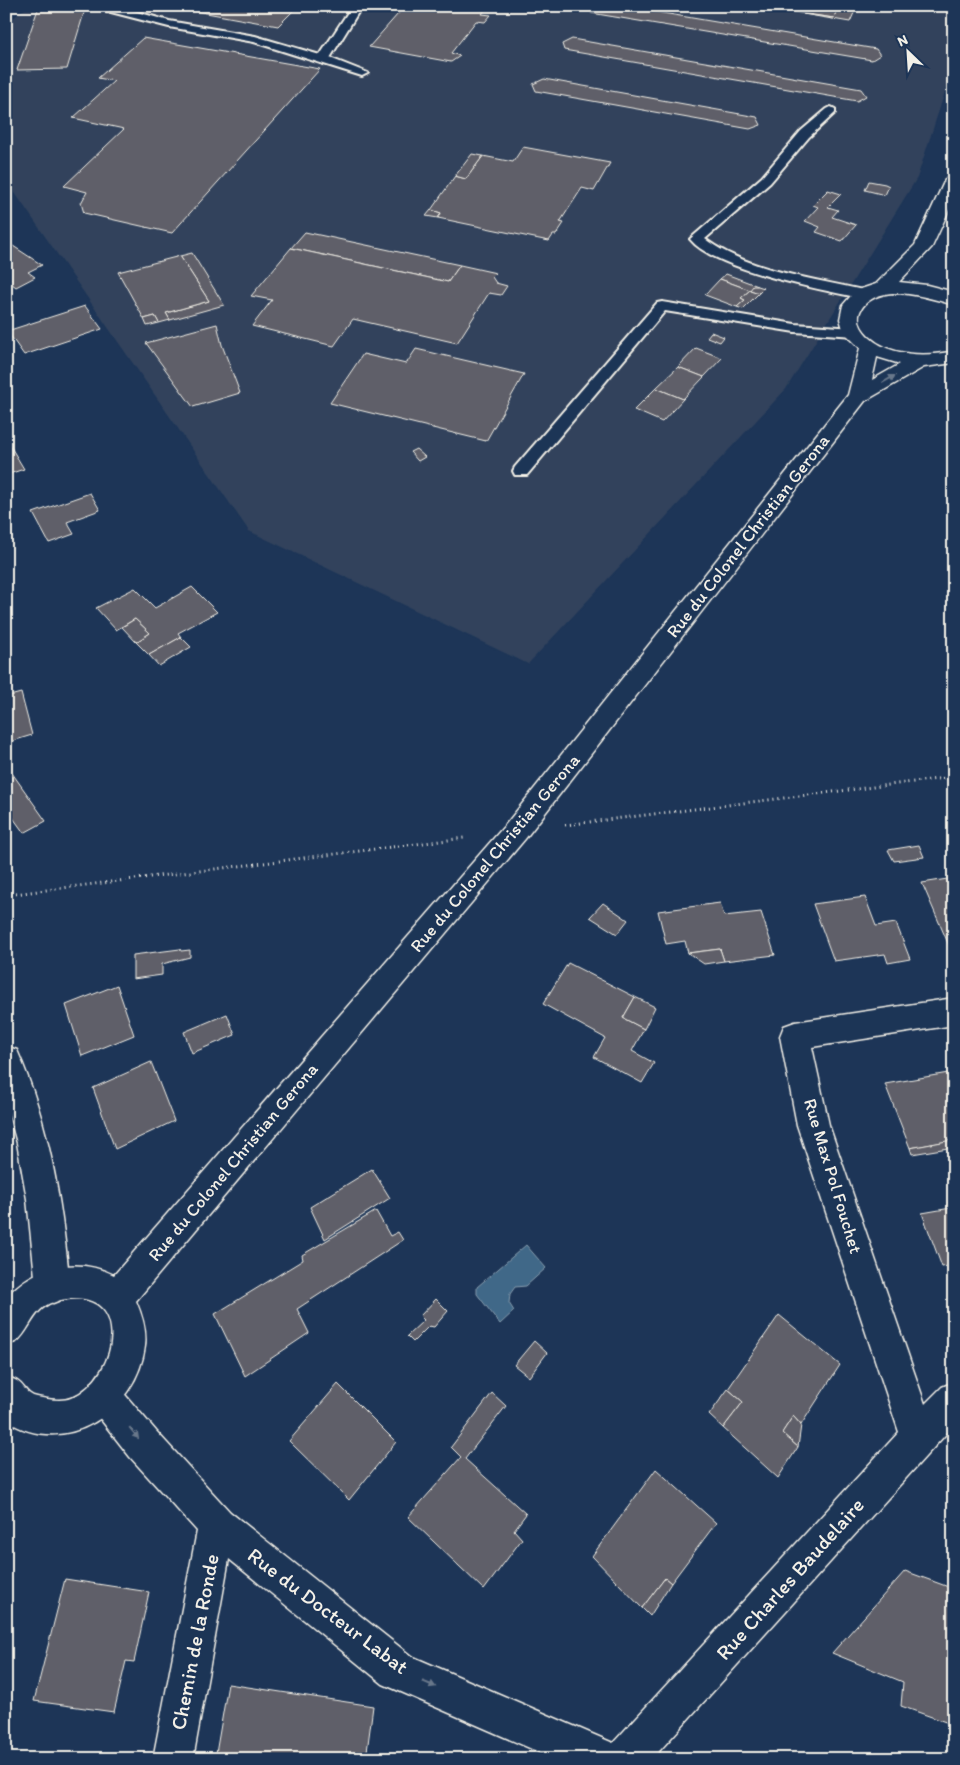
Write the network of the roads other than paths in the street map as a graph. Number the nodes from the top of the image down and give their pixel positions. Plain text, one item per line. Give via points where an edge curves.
1 (111, 6) edge
2 (357, 6) edge
3 (323, 59) junction
4 (362, 73) dead end
5 (831, 111) dead end
6 (954, 180) edge
7 (923, 247) junction
8 (874, 292) junction
9 (948, 297) edge
10 (855, 332) junction
11 (870, 346) junction
12 (952, 359) edge
13 (920, 361) junction
14 (858, 396) junction
15 (521, 471) dead end
16 (954, 1011) edge
17 (6, 1060) edge
18 (53, 1286) junction
19 (117, 1298) junction
20 (6, 1328) edge
21 (6, 1394) edge
22 (104, 1395) junction
23 (954, 1399) edge
24 (918, 1438) junction
25 (217, 1525) junction
26 (173, 1759) edge
27 (603, 1759) edge
28 (625, 1759) edge

1 - 3 lane via 111,10 255,39
2 - 3 lane
3 - 4 lane
5 - 8 lane via 805,134 766,180 697,239 704,247 764,269 831,288
6 - 7 street
7 - 8 street
7 - 9 street via 931,273
8 - 9 street via 915,287
8 - 10 street via 861,297 852,307 850,319
10 - 11 street
10 - 15 lane via 795,328 662,306
11 - 13 street via 884,354
11 - 14 street, Rue du Colonel Christian Gerona
12 - 13 street
14 -> 13 street, Rue du Colonel Christian Gerona
14 - 19 street, Rue du Colonel Christian Gerona via 516,831
16 - 24 street, Rue Max Pol Fouchet via 795,1036 813,1125
17 - 18 street via 22,1100 39,1163
18 - 19 street via 72,1280 86,1280 106,1288
18 - 20 street via 40,1290 19,1307
19 - 22 street via 127,1317 130,1340 125,1363
21 - 22 street via 32,1416 63,1417 87,1408
22 -> 25 street, Rue du Docteur Labat via 143,1444
23 - 24 street, Rue Charles Baudelaire
24 - 28 street, Rue Charles Baudelaire
25 - 26 street, Chemin de la Ronde
25 -> 27 street, Rue du Docteur Labat via 397,1670

